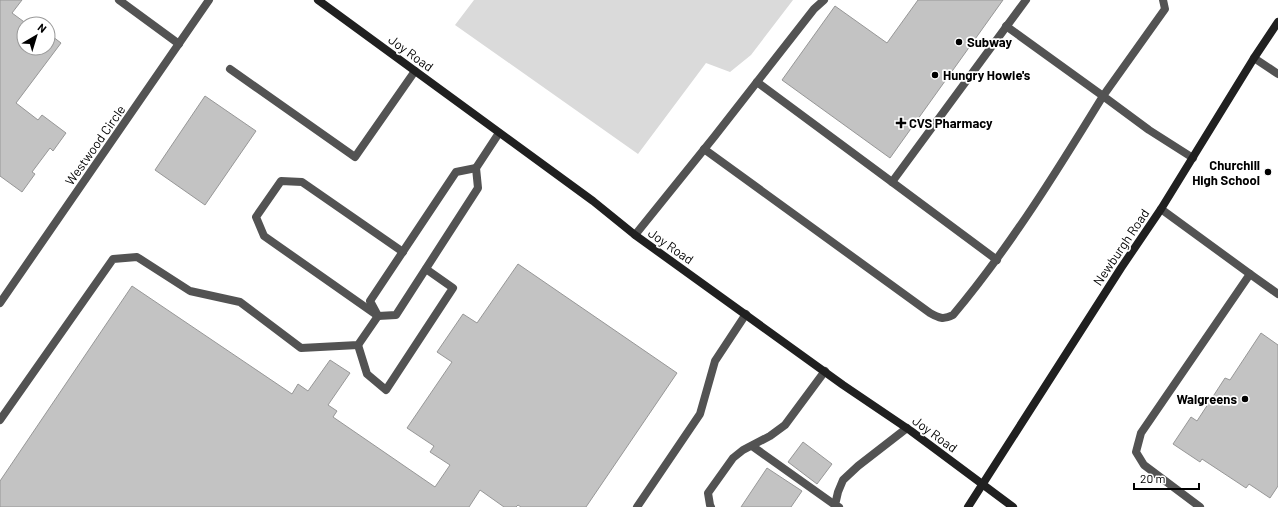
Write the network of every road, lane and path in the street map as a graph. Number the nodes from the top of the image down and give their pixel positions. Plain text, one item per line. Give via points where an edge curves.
1 (119, 0) edge
2 (210, 0) edge
3 (318, 0) edge
4 (824, 0) edge
5 (1026, 0) edge
6 (1164, 0) edge
7 (1278, 22) edge
8 (1006, 26) junction
9 (179, 44) junction
10 (1254, 58) junction
11 (230, 69) dead end
12 (415, 71) junction
13 (1278, 74) edge
14 (757, 82) junction
15 (1104, 96) junction
16 (499, 133) junction
17 (704, 149) junction
18 (1193, 158) junction
19 (476, 168) junction
20 (892, 182) junction
21 (1161, 209) junction
22 (635, 235) junction
23 (403, 252) junction
24 (997, 260) junction
25 (426, 269) junction
26 (1250, 274) junction
27 (1278, 294) edge
28 (0, 303) edge
29 (746, 314) junction
30 (378, 316) junction
31 (358, 345) junction
32 (825, 371) junction
33 (0, 420) edge
34 (907, 428) junction
35 (752, 446) junction
36 (983, 485) junction
37 (837, 506) edge
38 (637, 507) edge
39 (712, 507) edge
40 (968, 507) edge
41 (1013, 507) edge
42 (1200, 507) edge

1 - 9 street
2 - 9 street, Westwood Circle
3 - 12 street, Joy Road
4 - 14 street via 814,8
5 - 8 street
6 - 15 street via 1165,9
7 - 10 street, Newburgh Road
8 - 15 street
8 - 20 street
9 - 28 street, Westwood Circle
10 - 13 street
10 - 18 street, Newburgh Road
11 - 12 street via 355,157
12 - 16 street, Joy Road
14 - 17 street
14 - 20 street
15 - 18 street via 1149,130
15 - 24 street
16 - 19 street
16 - 22 street, Joy Road
17 - 22 street
17 - 24 street via 938,318 945,319 953,315
18 - 21 street, Newburgh Road
19 - 23 street via 456,172
19 - 25 street via 478,188
20 - 24 street
21 - 26 street
21 - 36 street, Newburgh Road
22 - 29 street, Joy Road
23 - 30 street via 370,301
23 - 30 street via 302,182 281,181 256,217 264,236
25 - 30 street via 396,315
25 - 31 street via 453,288 386,390 367,374
26 - 27 street
26 - 42 street via 1141,433 1136,452 1144,465
29 - 32 street, Joy Road
29 - 38 street via 715,361 700,414
30 - 31 street
31 - 33 street via 301,348 240,302 190,291 136,257 113,259
32 - 34 street, Joy Road
32 - 35 street via 785,425
34 - 36 street, Joy Road
34 - 37 street via 843,480 838,492
35 - 37 street
35 - 39 street via 733,458 708,493
36 - 40 street, Newburgh Road
36 - 41 street, Joy Road

